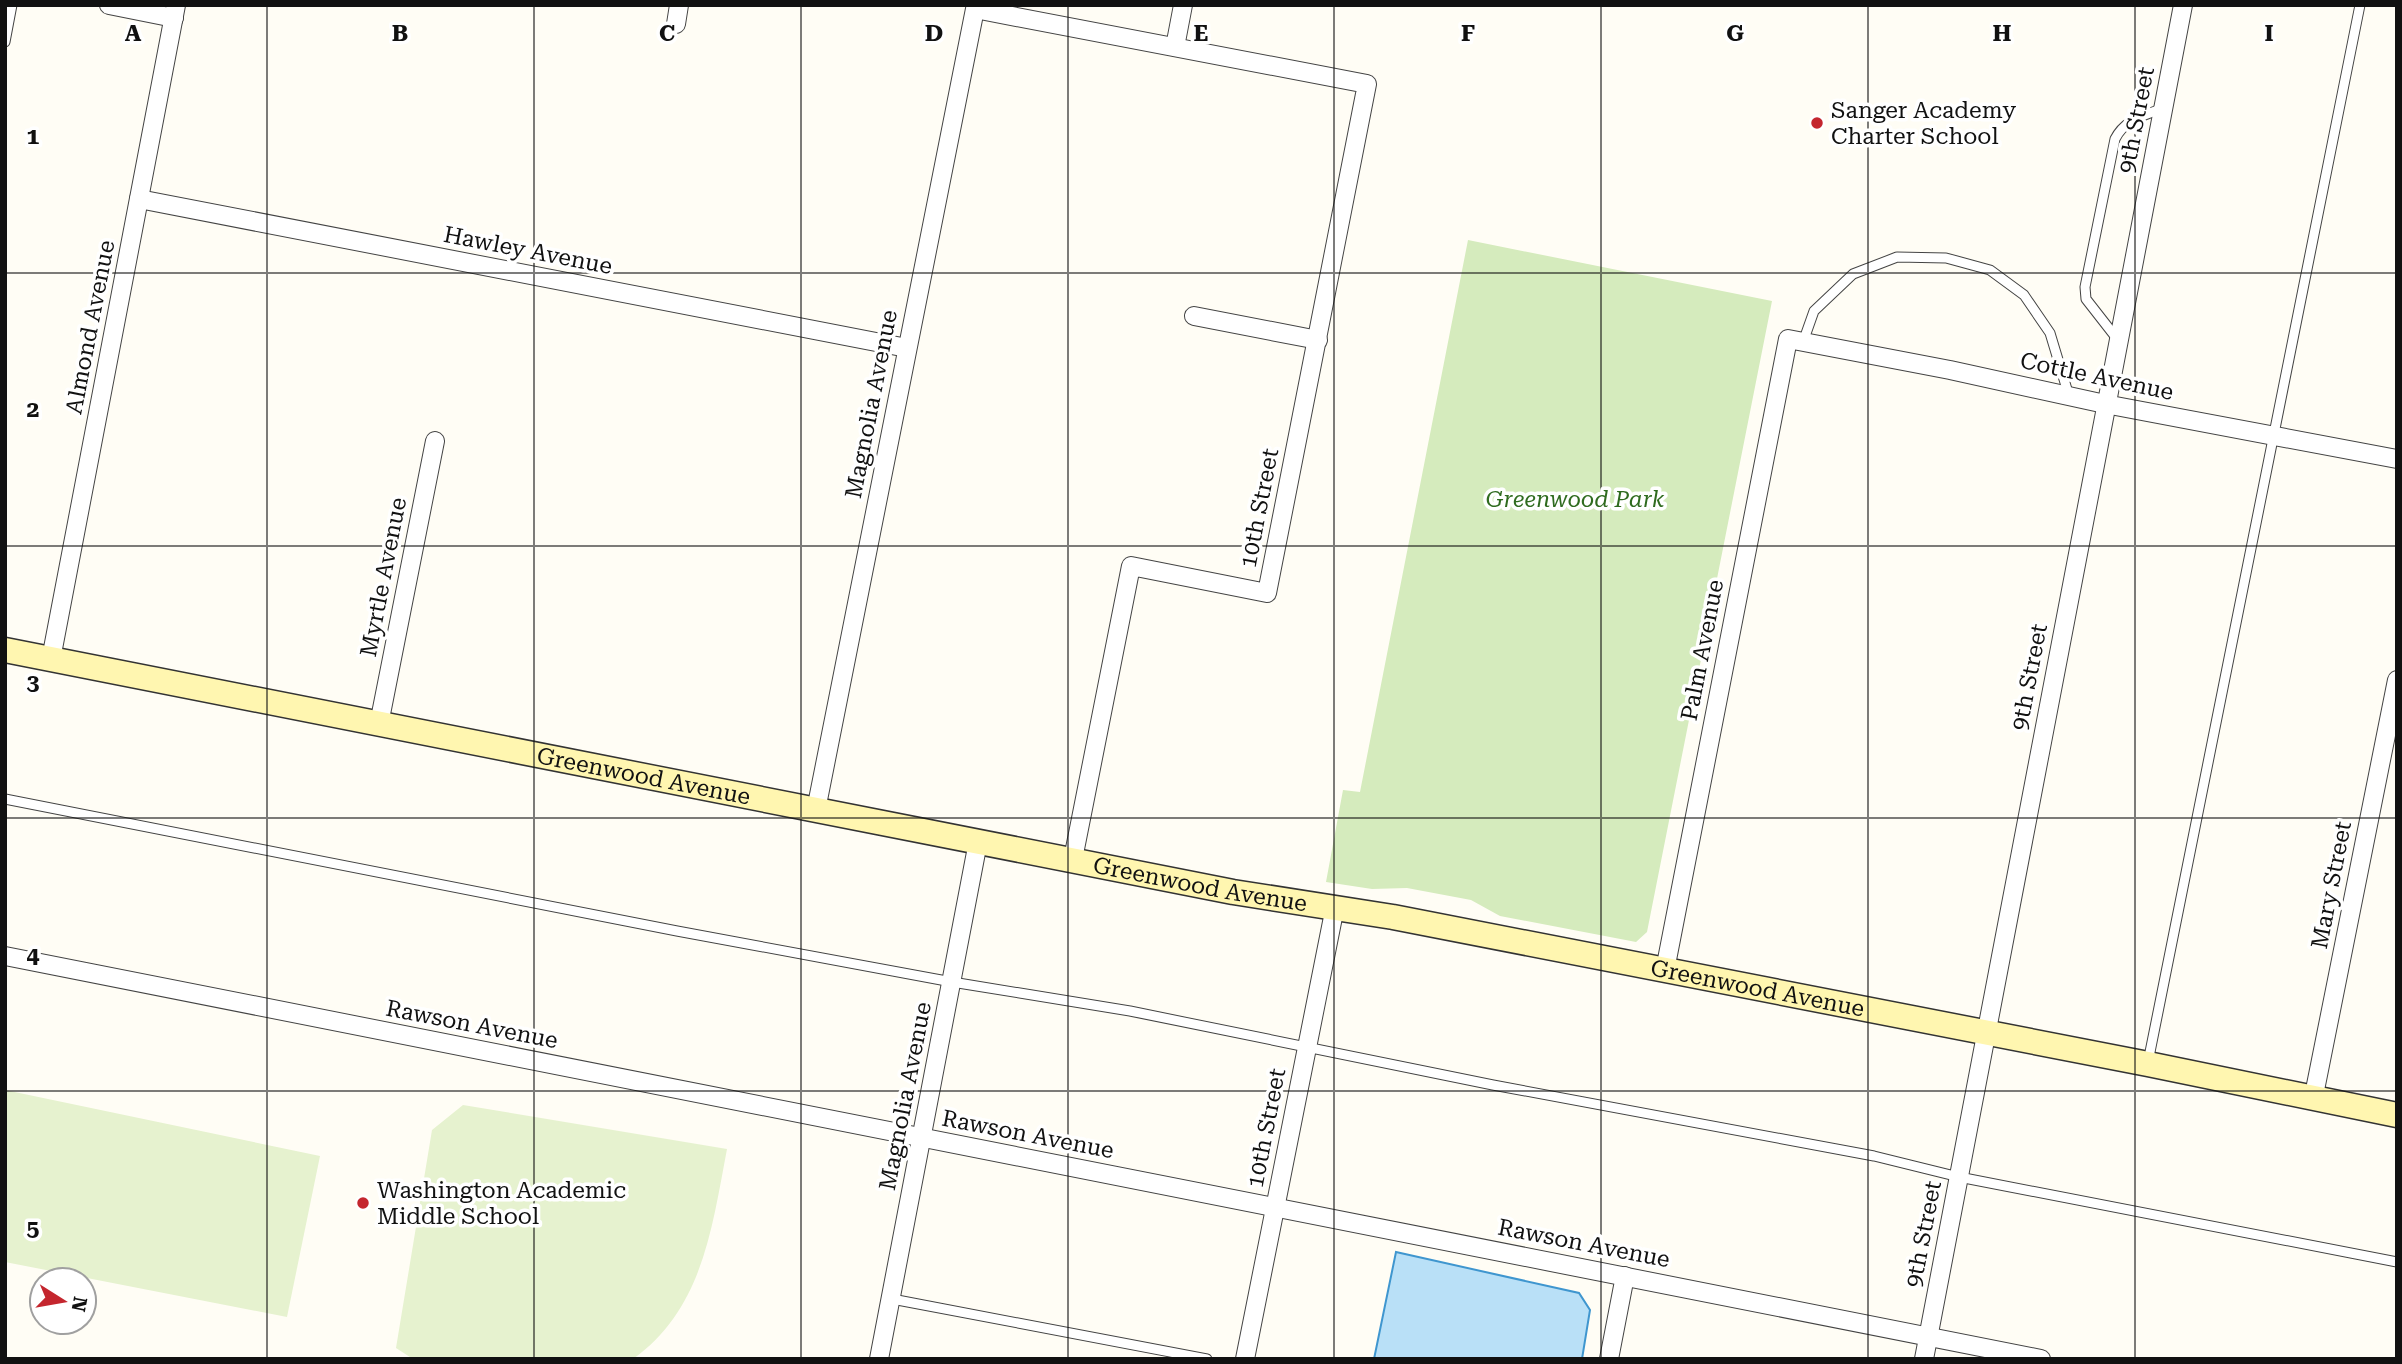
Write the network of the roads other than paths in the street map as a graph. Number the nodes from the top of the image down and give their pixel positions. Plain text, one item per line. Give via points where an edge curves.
1 (12, 5) edge
2 (109, 5) edge
3 (680, 5) edge
4 (1183, 5) edge
5 (2183, 5) edge
6 (2360, 5) edge
7 (175, 12) edge
8 (676, 24) dead end
9 (5, 42) edge
10 (1175, 47) junction
11 (2163, 108) junction
12 (139, 200) junction
13 (1194, 316) dead end
14 (1318, 340) junction
15 (1795, 340) junction
16 (2118, 340) junction
17 (907, 348) junction
18 (2069, 396) junction
19 (2105, 404) junction
20 (2274, 436) junction
21 (435, 441) dead end
22 (2397, 459) edge
23 (5, 650) edge
24 (51, 659) junction
25 (2397, 680) edge
26 (379, 724) junction
27 (5, 799) edge
28 (816, 810) junction
29 (978, 842) junction
30 (1073, 859) junction
31 (1335, 907) junction
32 (5, 956) edge
33 (1665, 970) junction
34 (951, 982) junction
35 (1987, 1034) junction
36 (1307, 1046) junction
37 (2148, 1064) junction
38 (2313, 1100) junction
39 (2397, 1115) edge
40 (922, 1138) junction
41 (1959, 1177) junction
42 (1275, 1208) junction
43 (2397, 1262) edge
44 (1625, 1276) junction
45 (892, 1299) junction
46 (1928, 1336) junction
47 (880, 1359) edge
48 (1207, 1359) edge
49 (1245, 1359) edge
50 (1609, 1359) edge
51 (1924, 1359) edge
52 (2041, 1359) edge

1 - 9 lane
2 - 7 street
3 - 8 street
4 - 10 street
5 - 11 street, 9th Street
6 - 20 lane
7 - 12 street, Almond Avenue
10 - 14 street, 10th Street via 1367,85
10 - 17 street, Magnolia Avenue via 975,9
11 - 16 street, 9th Street
11 - 16 lane via 2129,122 2115,139 2085,287 2087,299
12 - 17 street, Hawley Avenue
12 - 24 street, Almond Avenue
13 - 14 street
14 - 30 street, 10th Street via 1267,593 1130,566
15 - 18 street, Cottle Avenue
15 - 18 lane via 1814,311 1853,274 1897,257 1946,258 1990,270 2024,295 2050,333
15 - 33 street, Palm Avenue
16 - 19 street, 9th Street
17 - 28 street, Magnolia Avenue
18 - 19 street, Cottle Avenue
19 - 20 street, Cottle Avenue
19 - 35 street, 9th Street
20 - 22 street, Cottle Avenue
20 - 37 lane
21 - 26 street, Myrtle Avenue
23 - 24 street, Greenwood Avenue
24 - 26 street, Greenwood Avenue
25 - 38 street, Mary Street
26 - 28 street, Greenwood Avenue
27 - 34 lane
28 - 29 street, Greenwood Avenue
29 - 30 street, Greenwood Avenue
29 - 34 street, Magnolia Avenue
30 - 31 street, Greenwood Avenue via 1233,892
31 - 33 street, Greenwood Avenue
31 - 36 street, 10th Street
32 - 40 street, Rawson Avenue
33 - 35 street, Greenwood Avenue
34 - 36 lane
34 - 40 street, Magnolia Avenue
35 - 37 street, Greenwood Avenue
35 - 41 street, 9th Street
36 - 41 lane via 1874,1156
36 - 42 street, 10th Street
37 - 38 street, Greenwood Avenue
38 - 39 street, Greenwood Avenue
40 - 42 street, Rawson Avenue
40 - 45 street, Magnolia Avenue
41 - 43 lane
41 - 46 street, 9th Street
42 - 44 street, Rawson Avenue
42 - 49 street, 10th Street
44 - 46 street, Rawson Avenue
44 - 50 street
45 - 47 street, Magnolia Avenue
45 - 48 lane
46 - 51 street, 9th Street
46 - 52 street, Rawson Avenue

